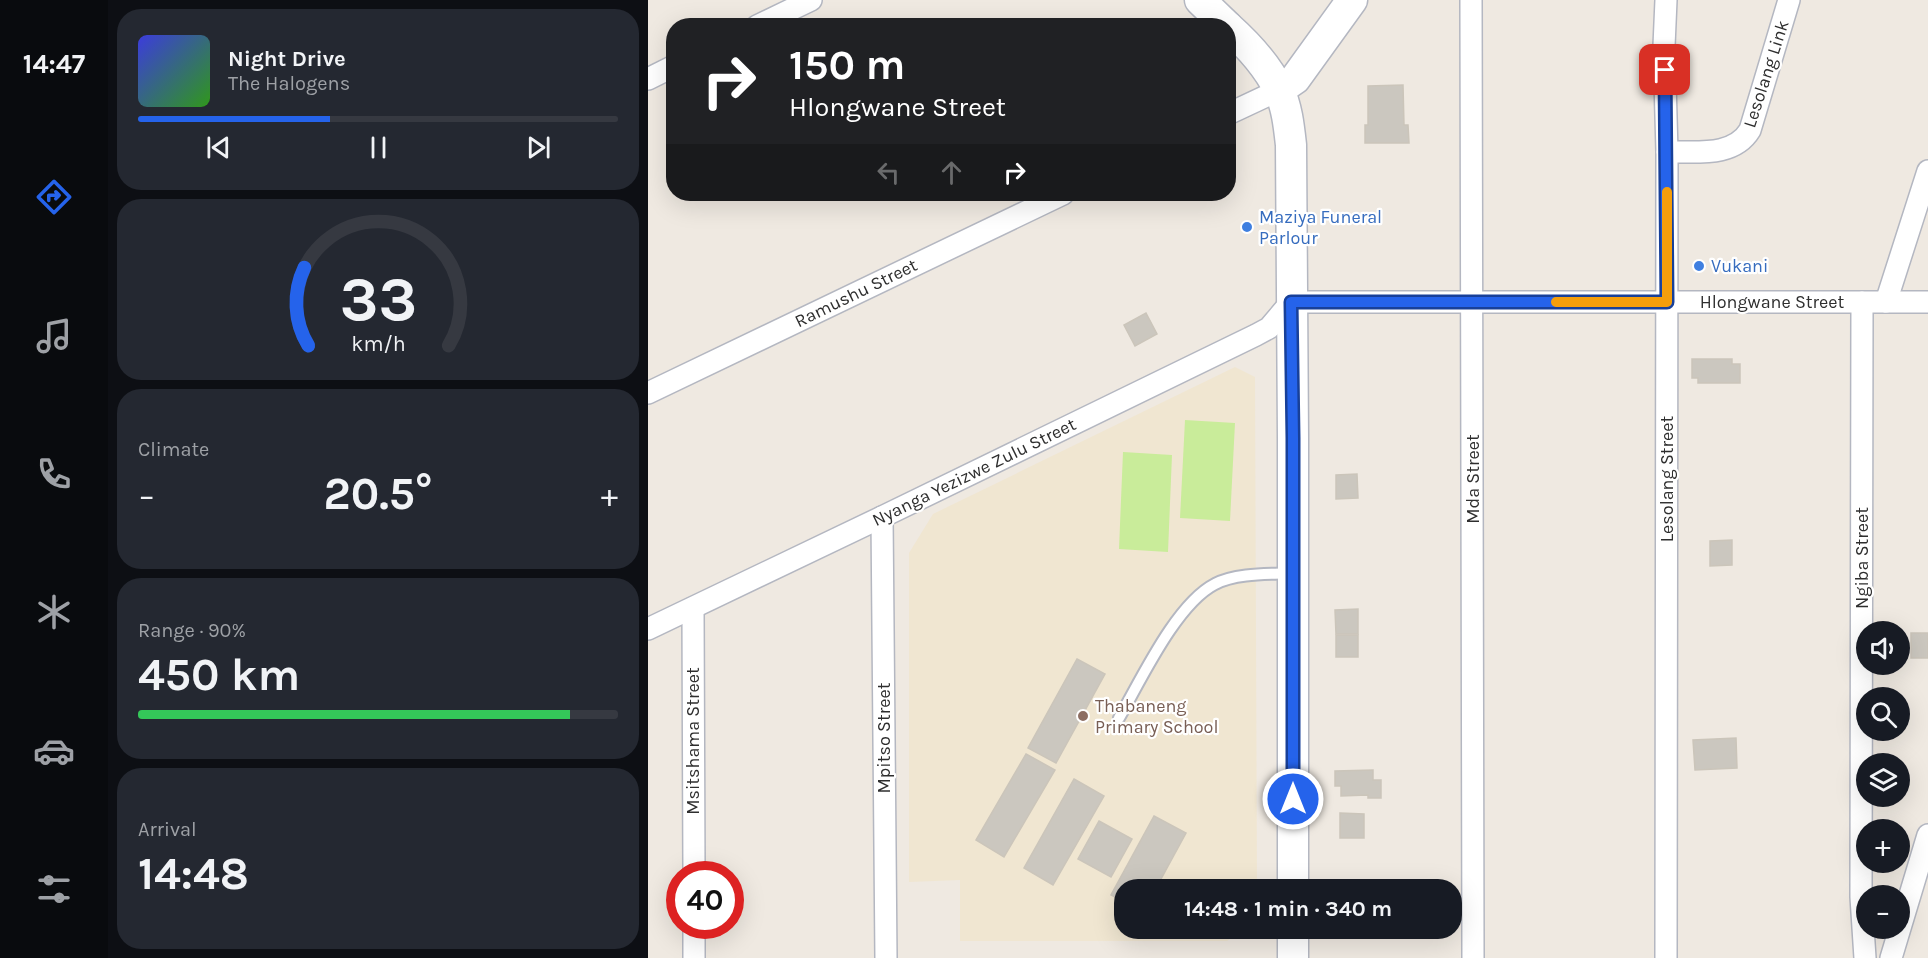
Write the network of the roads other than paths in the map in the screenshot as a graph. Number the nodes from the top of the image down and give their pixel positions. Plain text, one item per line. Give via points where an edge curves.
1 (811, 0) edge
2 (1200, 0) edge
3 (1353, 0) edge
4 (1471, 0) edge
5 (1666, 0) edge
6 (1790, 0) edge
7 (774, 18) edge
8 (1219, 18) edge
9 (1236, 35) edge
10 (666, 70) edge
11 (648, 79) edge
12 (1279, 90) junction
13 (1236, 110) edge
14 (1666, 152) junction
15 (1928, 171) edge
16 (1048, 201) edge
17 (1291, 302) junction
18 (1473, 302) junction
19 (1667, 302) junction
20 (1862, 302) junction
21 (1886, 302) junction
22 (1928, 302) edge
23 (648, 393) edge
24 (882, 517) junction
25 (1293, 573) junction
26 (693, 608) junction
27 (648, 629) edge
28 (1119, 718) dead end
29 (1928, 835) edge
30 (694, 861) edge
31 (1293, 879) edge
32 (694, 939) edge
33 (1293, 939) edge
34 (694, 958) edge
35 (886, 958) edge
36 (1293, 958) edge
37 (1473, 958) edge
38 (1666, 958) edge
39 (1865, 958) edge
40 (1891, 958) edge

1 - 7 street
2 - 8 street
3 - 12 street via 1296,79
4 - 18 street, Mda Street
5 - 14 street, Lesolang Street
6 - 14 street, Lesolang Link via 1745,138 1720,150
9 - 12 street
10 - 11 street
12 - 13 street
12 - 17 street via 1291,145
14 - 19 street, Lesolang Street
15 - 21 street
16 - 23 street, Ramushu Street
17 - 18 street, Hlongwane Street
17 - 24 street, Nyanga Yezizwe Zulu Street via 1269,327 1256,335
17 - 25 street
18 - 19 street, Hlongwane Street
18 - 37 street, Mda Street
19 - 20 street, Hlongwane Street
19 - 38 street, Lesolang Street
20 - 21 street, Hlongwane Street
20 - 39 street, Ngiba Street via 1861,897
21 - 22 street, Hlongwane Street
24 - 26 street, Nyanga Yezizwe Zulu Street
24 - 35 street, Mpitso Street
25 - 28 lane via 1250,575 1216,583 1194,598 1171,629
25 - 31 street
26 - 27 street, Nyanga Yezizwe Zulu Street
26 - 30 street, Msitshama Street
29 - 40 street
32 - 34 street
33 - 36 street

